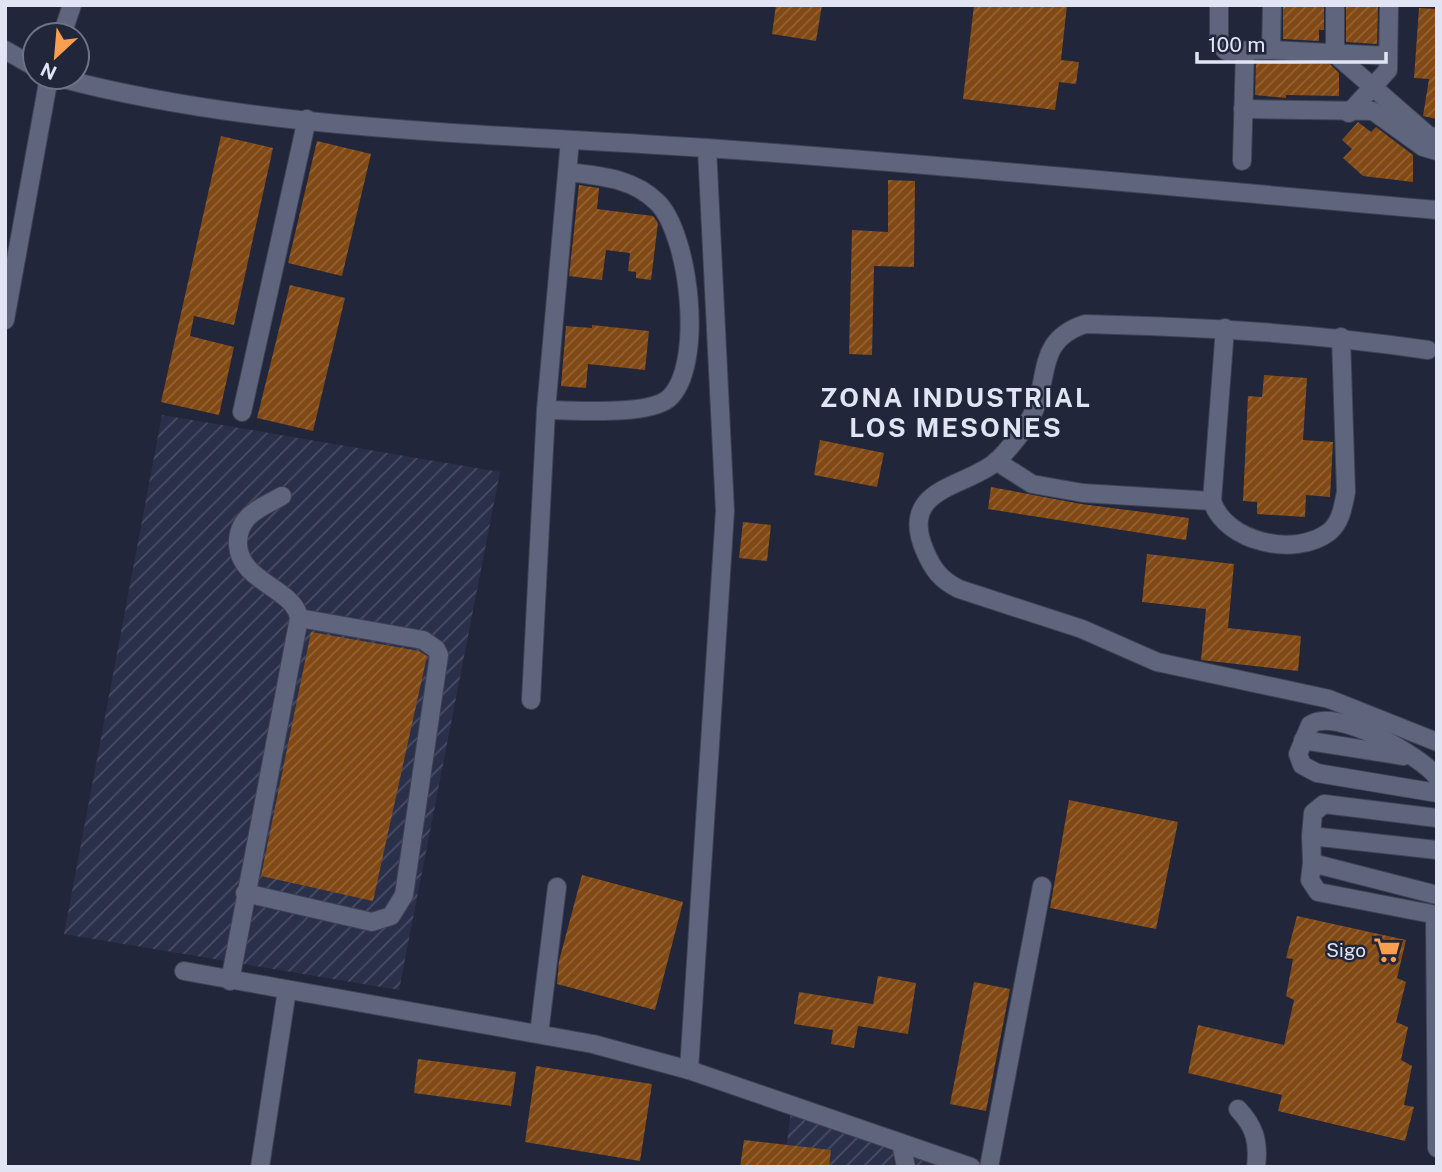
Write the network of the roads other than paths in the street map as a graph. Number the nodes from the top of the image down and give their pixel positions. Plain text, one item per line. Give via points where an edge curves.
1 (1219, 5) edge
2 (1272, 5) edge
3 (1335, 5) edge
4 (1389, 5) edge
5 (5, 50) edge
6 (1272, 50) junction
7 (1245, 51) junction
8 (1335, 54) junction
9 (1388, 56) junction
10 (21, 59) edge
11 (91, 84) edge
12 (1378, 89) junction
13 (46, 91) edge
14 (1243, 109) junction
15 (1373, 111) junction
16 (1349, 113) junction
17 (307, 119) junction
18 (1437, 136) edge
19 (570, 140) junction
20 (707, 148) junction
21 (1437, 151) edge
22 (1242, 161) dead end
23 (568, 172) junction
24 (1437, 210) edge
25 (10, 272) edge
26 (5, 320) edge
27 (1225, 328) junction
28 (1341, 337) junction
29 (1429, 350) dead end
30 (546, 410) junction
31 (242, 412) dead end
32 (996, 461) junction
33 (282, 496) dead end
34 (1212, 501) junction
35 (299, 618) junction
36 (531, 700) dead end
37 (1437, 742) edge
38 (1437, 777) edge
39 (1437, 793) edge
40 (1437, 818) edge
41 (1311, 836) junction
42 (1437, 850) edge
43 (1312, 863) junction
44 (1042, 886) dead end
45 (557, 887) dead end
46 (246, 894) junction
47 (1437, 895) edge
48 (1436, 915) edge
49 (184, 971) dead end
50 (230, 981) junction
51 (287, 990) junction
52 (539, 1034) junction
53 (689, 1070) junction
54 (1238, 1109) dead end
55 (1436, 1120) edge
56 (901, 1143) junction
57 (1437, 1147) edge
58 (260, 1167) edge
59 (906, 1167) edge
60 (971, 1167) edge
61 (989, 1167) edge
62 (1256, 1167) edge

1 - 7 street via 1221,49
2 - 6 street
3 - 8 street
4 - 9 street
5 - 10 street
6 - 7 street
6 - 8 street
7 - 14 street
8 - 9 street
8 - 12 street
9 - 12 street via 1388,70
11 - 17 street via 207,109
12 - 15 street
12 - 16 street
12 - 18 street via 1429,136
13 - 25 street
14 - 16 street
14 - 22 street
15 - 16 street
15 - 21 street via 1423,147
17 - 19 street
17 - 31 street
19 - 20 street
19 - 23 street
20 - 24 street
20 - 53 street via 725,511
23 - 30 street
23 - 30 street via 629,183 656,201 671,219 690,291 685,369 667,399 651,408
25 - 26 street
27 - 28 street
27 - 32 street via 1085,324 1069,330 1053,343 1030,421
27 - 34 street
28 - 29 street
28 - 34 street via 1346,492 1342,514 1331,530 1314,541 1262,541 1227,526 1216,515
30 - 36 street
32 - 34 street via 1032,484 1083,493
32 - 37 street via 939,489 922,513 923,547 945,582 1082,629 1157,662 1329,699
33 - 35 street via 246,517 239,531 239,553 254,575 294,606
35 - 46 street
35 - 46 street via 423,640 439,655 404,895 391,916 372,922
38 - 39 street via 1415,758 1303,740 1299,760 1310,770
40 - 41 street via 1324,804 1313,813
41 - 42 street
41 - 43 street
43 - 47 street
43 - 48 street via 1310,880 1318,892
44 - 61 street
45 - 52 street
46 - 50 street
48 - 55 street
49 - 50 street
50 - 51 street
51 - 52 street
51 - 58 street
52 - 53 street
53 - 56 street
54 - 62 street via 1255,1135
55 - 57 street
56 - 59 street
56 - 60 street

